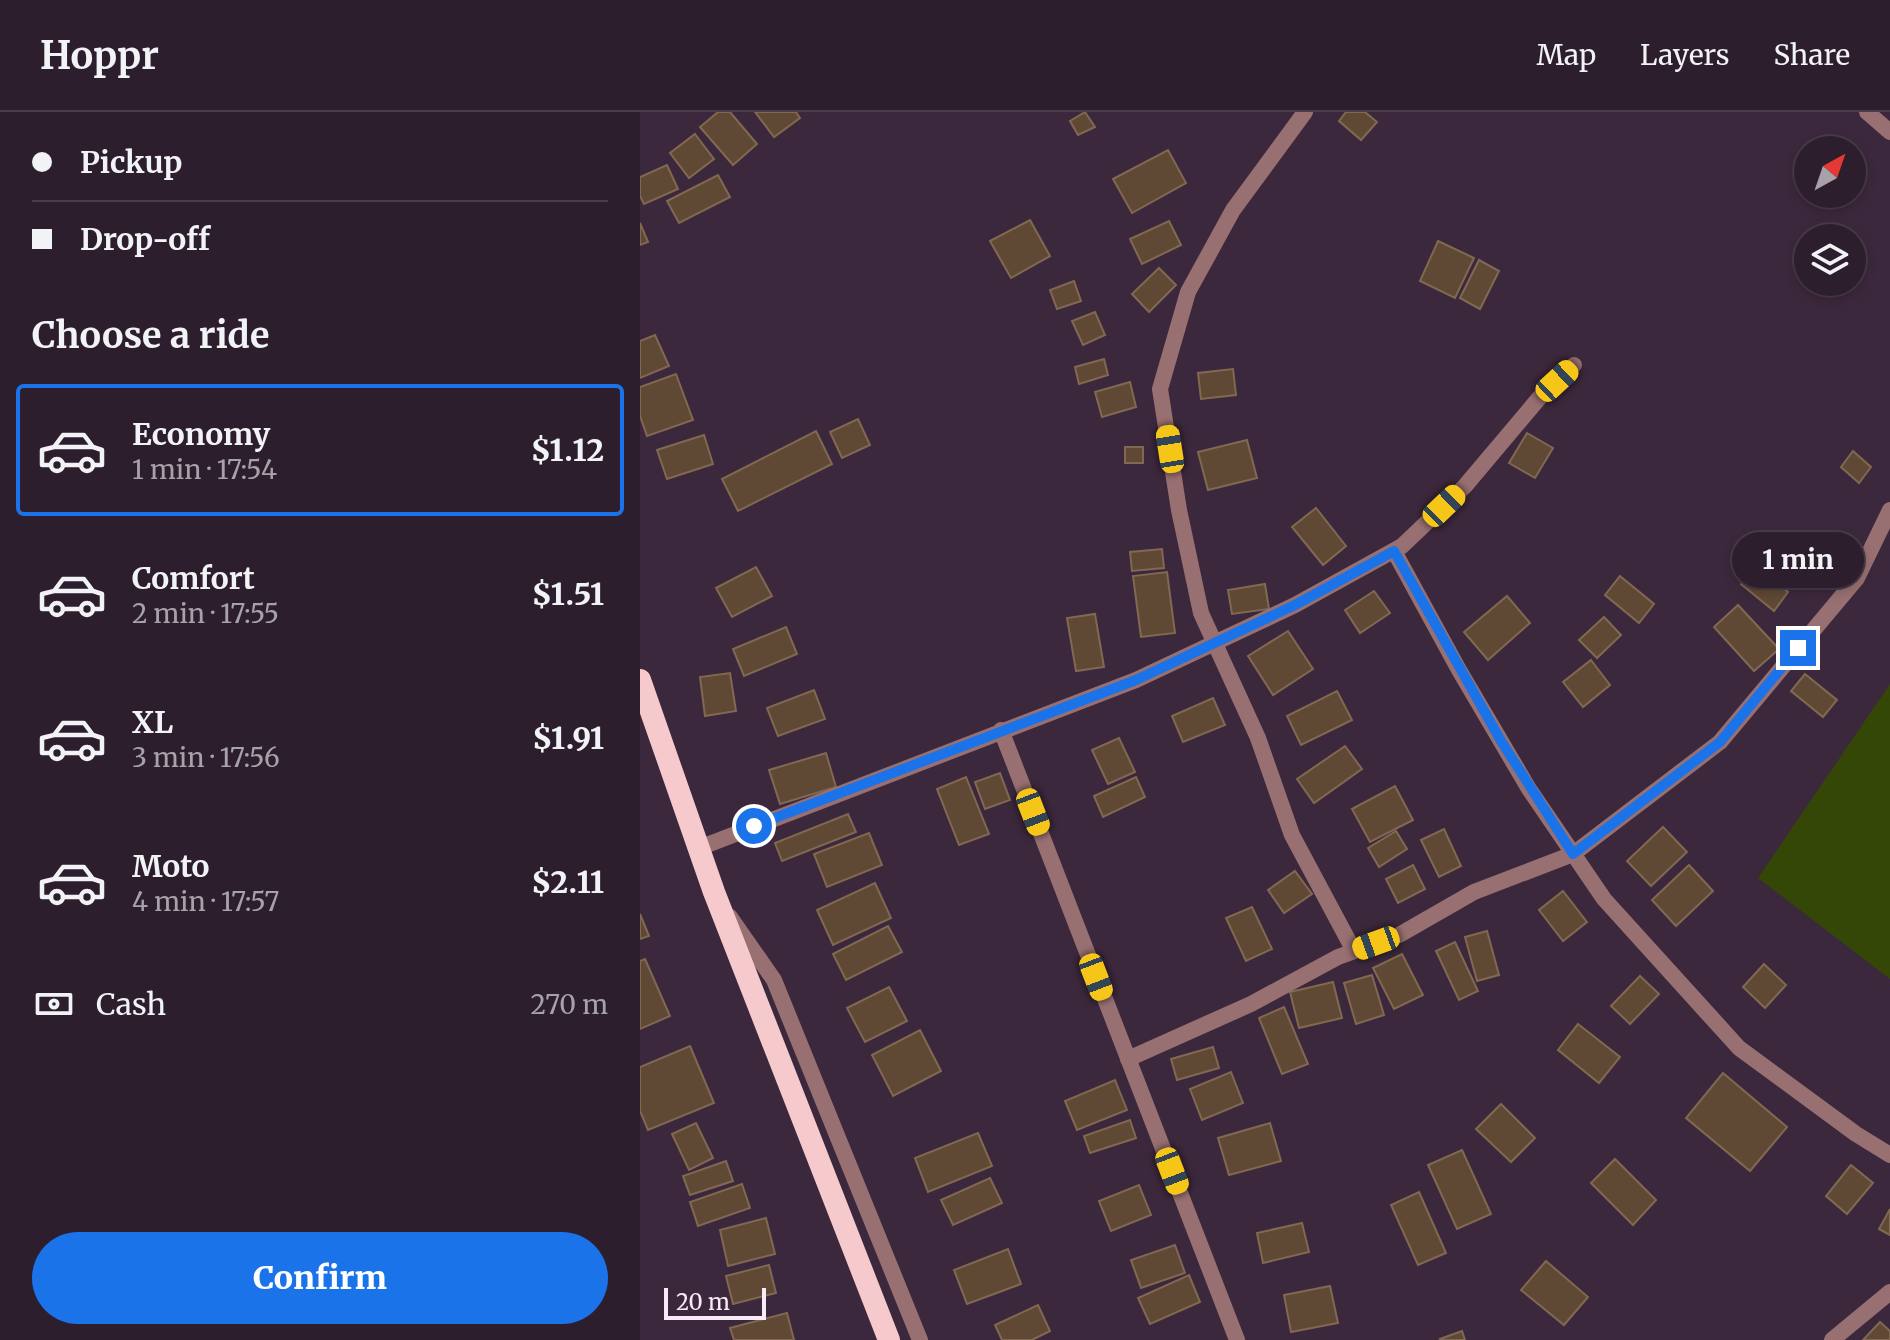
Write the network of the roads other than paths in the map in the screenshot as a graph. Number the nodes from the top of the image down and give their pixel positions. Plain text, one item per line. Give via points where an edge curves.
1 (1305, 112) edge
2 (1867, 112) edge
3 (1890, 132) edge
4 (1574, 365) dead end
5 (1890, 510) edge
6 (1394, 551) junction
7 (1213, 644) junction
8 (640, 680) edge
9 (1001, 730) junction
10 (699, 848) junction
11 (1573, 854) junction
12 (714, 892) junction
13 (1354, 951) junction
14 (1128, 1059) junction
15 (1890, 1155) edge
16 (1890, 1292) edge
17 (1836, 1339) edge
18 (889, 1340) edge
19 (920, 1340) edge
20 (1237, 1340) edge

1 - 7 street via 1233,210 1188,292 1160,389 1182,525
2 - 3 street
4 - 6 street via 1465,486
5 - 11 street via 1857,578 1720,742
6 - 7 street
6 - 11 street via 1529,789
7 - 9 street via 1136,680
7 - 13 street via 1258,738 1292,835
8 - 10 highway
9 - 10 street
9 - 14 street
10 - 12 highway
11 - 13 street via 1474,892 1399,935
11 - 15 street via 1604,899 1739,1048
12 - 18 highway
12 - 19 street via 774,980
13 - 14 street
14 - 20 street
16 - 17 street

